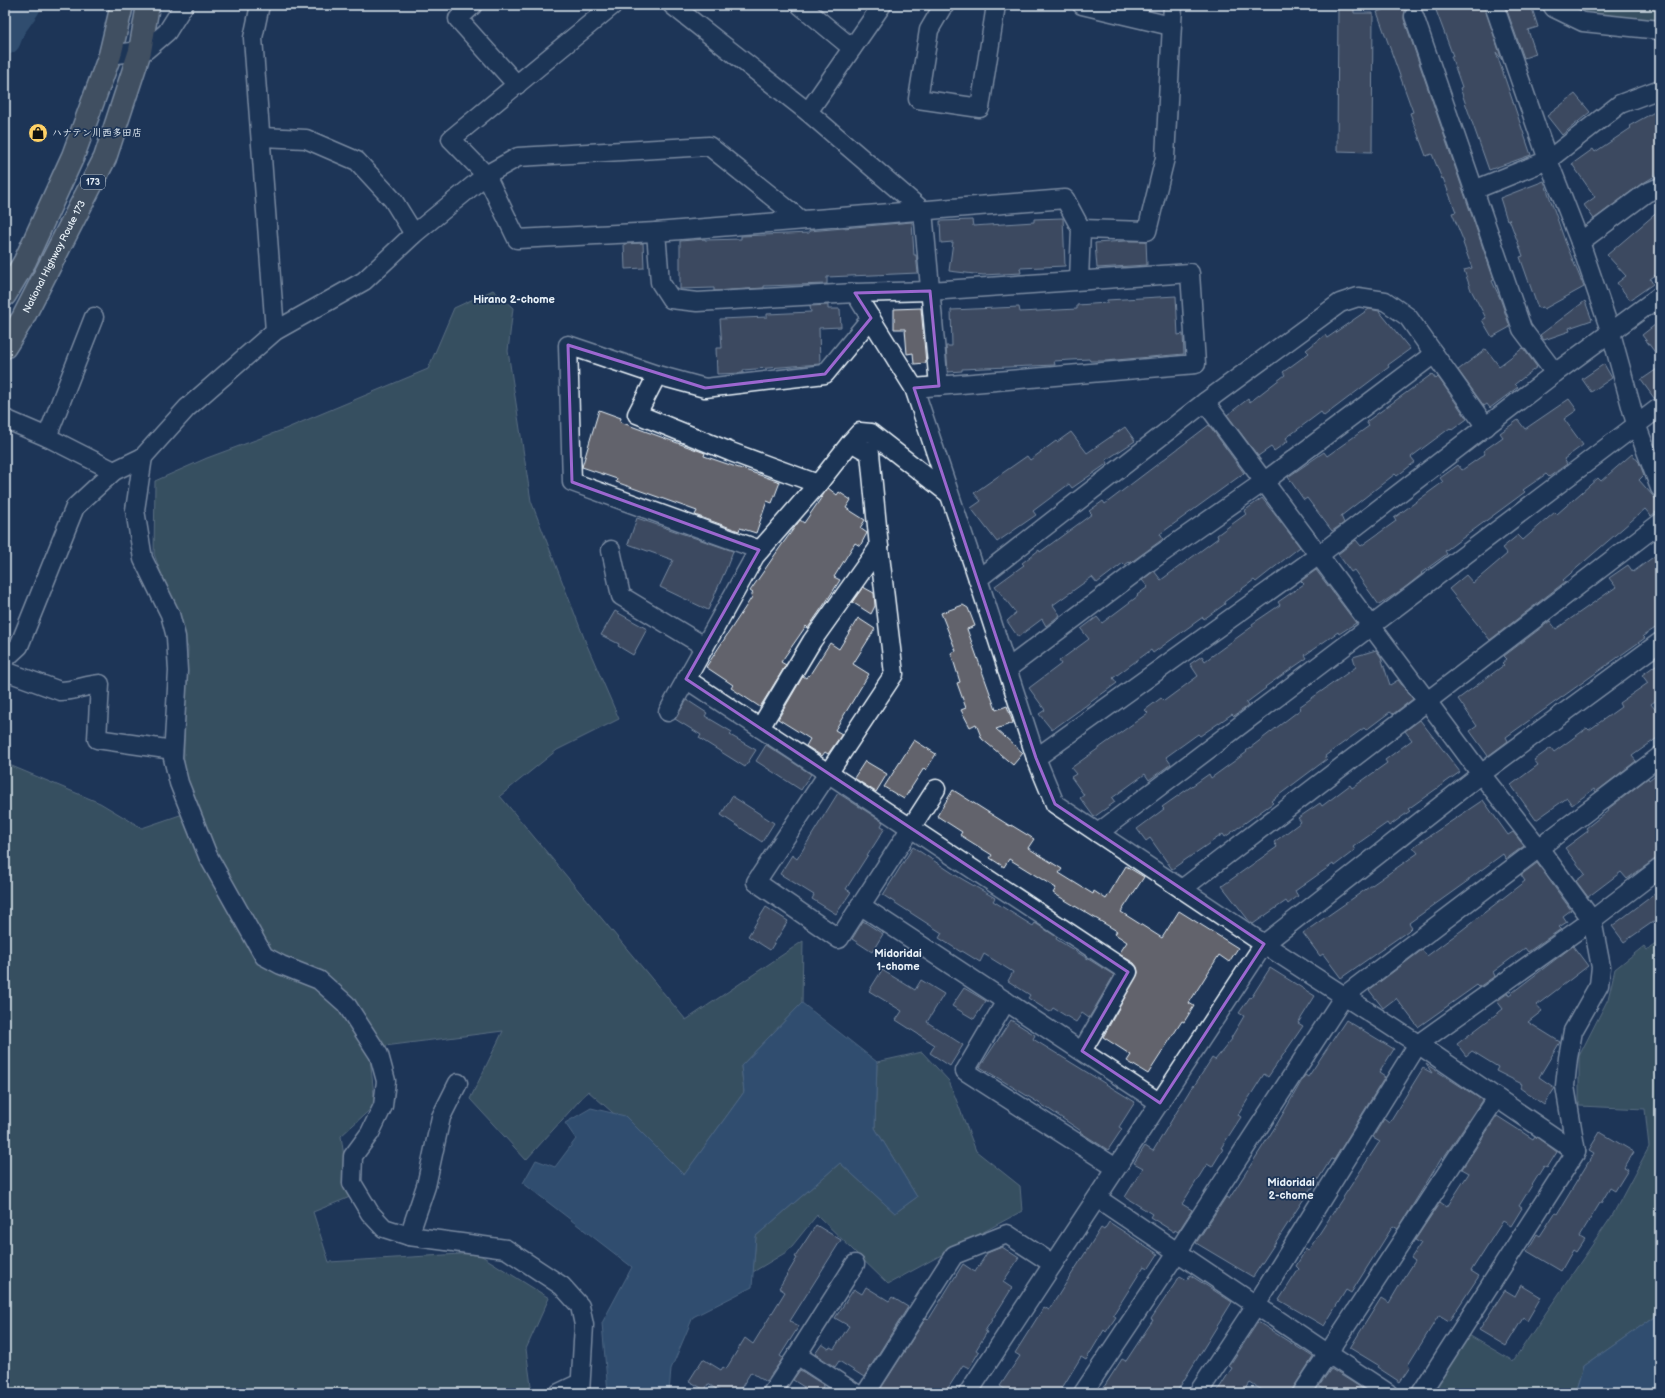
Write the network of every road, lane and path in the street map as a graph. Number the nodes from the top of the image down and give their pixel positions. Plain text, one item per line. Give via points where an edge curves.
1 (122, 5) edge
2 (148, 5) edge
3 (184, 5) edge
4 (260, 5) edge
5 (473, 5) edge
6 (613, 5) edge
7 (672, 5) edge
8 (800, 5) edge
9 (882, 5) edge
10 (945, 5) edge
11 (996, 5) edge
12 (1082, 5) edge
13 (1173, 5) edge
14 (1494, 5) edge
15 (1552, 5) edge
16 (1414, 16) dead end
17 (1171, 26) junction
18 (1660, 30) edge
19 (852, 48) junction
20 (140, 51) junction
21 (110, 55) junction
22 (517, 85) junction
23 (1660, 89) edge
24 (808, 112) junction
25 (261, 137) junction
26 (1548, 160) junction
27 (486, 175) junction
28 (1660, 187) edge
29 (1474, 190) junction
30 (923, 211) junction
31 (801, 220) junction
32 (1081, 229) junction
33 (656, 232) junction
34 (414, 234) junction
35 (1580, 242) junction
36 (1079, 280) junction
37 (930, 291) junction
38 (855, 293) junction
39 (5, 295) edge
40 (1660, 296) edge
41 (94, 317) dead end
42 (871, 318) junction
43 (275, 331) junction
44 (1611, 333) junction
45 (5, 347) edge
46 (1434, 354) junction
47 (1555, 373) junction
48 (657, 375) junction
49 (939, 386) junction
50 (914, 388) junction
51 (1205, 402) junction
52 (1660, 407) edge
53 (5, 420) edge
54 (1636, 424) junction
55 (1486, 427) junction
56 (47, 437) junction
57 (851, 442) junction
58 (143, 457) junction
59 (114, 471) junction
60 (1265, 481) junction
61 (818, 484) junction
62 (1660, 488) edge
63 (950, 494) junction
64 (1660, 523) edge
65 (879, 547) junction
66 (611, 550) dead end
67 (760, 550) junction
68 (1319, 555) junction
69 (978, 579) junction
70 (1372, 626) junction
71 (1660, 642) edge
72 (704, 646) junction
73 (5, 659) edge
74 (1007, 669) junction
75 (5, 671) edge
76 (686, 678) junction
77 (1427, 702) junction
78 (668, 712) dead end
79 (760, 728) junction
80 (173, 750) junction
81 (1660, 756) edge
82 (1036, 758) junction
83 (828, 773) junction
84 (1481, 774) junction
85 (936, 789) dead end
86 (911, 828) junction
87 (1098, 833) junction
88 (1539, 848) junction
89 (1660, 868) edge
90 (1182, 889) junction
91 (860, 905) junction
92 (1592, 920) junction
93 (1264, 944) junction
94 (1344, 996) junction
95 (1006, 1002) junction
96 (1418, 1044) junction
97 (1082, 1051) junction
98 (458, 1082) dead end
99 (1496, 1098) junction
100 (1160, 1103) junction
101 (1576, 1152) junction
102 (1116, 1168) junction
103 (1097, 1198) junction
104 (409, 1236) junction
105 (1178, 1251) junction
106 (855, 1264) dead end
107 (1053, 1264) junction
108 (1256, 1305) junction
109 (1327, 1353) junction
110 (797, 1355) junction
111 (580, 1388) edge
112 (559, 1393) edge
113 (772, 1393) edge
114 (855, 1393) edge
115 (866, 1393) edge
116 (968, 1393) edge
117 (1083, 1393) edge
118 (1198, 1393) edge
119 (1302, 1393) edge
120 (1388, 1393) edge
121 (1421, 1393) edge

1 - 21 highway, 173
2 - 20 highway, National Highway Route 173 / 173
3 - 20 street via 167,32 146,50
4 - 25 street via 253,38
5 - 22 street via 458,19
6 - 22 street
7 - 24 street
8 - 19 street
9 - 19 street
10 - 11 street via 929,30 918,99 980,108
12 - 17 street
13 - 17 street
14 - 26 street
15 - 18 street via 1583,22
16 - 29 street
17 - 32 street via 1165,158 1147,231
19 - 24 street
20 - 21 street
20 - 45 highway, National Highway Route 173 / 173 via 106,158 23,318
21 - 39 highway, 173 via 73,156 24,261
22 - 27 street via 451,139
23 - 26 street via 1620,104
24 - 30 street
25 - 34 street via 306,139 357,161 393,200
25 - 43 street
26 - 29 street
26 - 35 street
27 - 31 street via 518,156 709,146
27 - 33 street via 518,239
27 - 34 street
28 - 35 street via 1646,193
29 - 47 street via 1522,330
30 - 31 street
30 - 32 street via 1065,199
30 - 37 street
31 - 33 street
32 - 36 street
33 - 38 street via 660,282 671,299 697,302
34 - 43 street via 364,281
35 - 44 street
36 - 37 street
36 - 49 street via 1190,273 1196,364
37 - 38 street
37 - 49 street
38 - 42 street
40 - 44 street
41 - 56 street
42 - 48 street via 825,374 705,388
42 - 50 street
43 - 58 street via 187,408
44 - 47 street
44 - 54 street
46 - 51 street via 1408,317 1385,301 1358,297 1340,303
46 - 55 street
46 - 60 street
47 - 55 street
48 - 61 street via 637,414
48 - 67 street via 568,345 572,482
49 - 50 street
50 - 63 street
51 - 60 street
51 - 69 street
52 - 54 street
53 - 56 street
54 - 62 street
54 - 70 street
55 - 68 street
56 - 59 street
57 - 61 street
57 - 63 street via 860,432 871,433
57 - 65 street via 870,453
58 - 59 street
58 - 80 street via 135,510 143,559 170,614 176,637 178,671
59 - 73 street via 75,507 19,646
60 - 68 street
60 - 74 street via 1149,562
61 - 67 street
63 - 69 street
64 - 77 street
65 - 79 street via 812,641
65 - 83 street via 894,674
66 - 72 street via 622,596
67 - 72 street
68 - 70 street
68 - 82 street
69 - 74 street
70 - 77 street
70 - 87 street
71 - 84 street
72 - 76 street
74 - 82 street
75 - 80 street via 60,691 100,684 97,739
76 - 78 street
76 - 79 street
77 - 84 street
77 - 90 street
79 - 83 street
80 - 104 street via 179,783 208,856 264,956 319,980 346,1004 379,1055 386,1081 383,1106 370,1133 353,1156 352,1183 370,1213 384,1228
81 - 88 street
82 - 87 street via 1055,804
83 - 86 street
83 - 91 street via 756,882 839,939
84 - 88 street
84 - 93 street
85 - 86 street
86 - 91 street
86 - 97 street via 1128,972
87 - 90 street
88 - 92 street
88 - 94 street
89 - 92 street
90 - 93 street
91 - 95 street
92 - 96 street
92 - 101 street via 1601,967 1599,985 1573,1031 1565,1086
93 - 94 street
93 - 100 street
94 - 96 street
94 - 105 street
95 - 97 street
95 - 102 street via 964,1071
96 - 99 street
96 - 108 street
97 - 100 street
98 - 104 street via 441,1117 426,1186
99 - 101 street
99 - 109 street
100 - 102 street
101 - 121 street
102 - 103 street
103 - 105 street
103 - 107 street
104 - 111 street via 506,1248 562,1286 580,1306 584,1325
105 - 108 street
105 - 117 street
106 - 110 street
107 - 115 street via 1007,1234 954,1255
107 - 116 street
108 - 109 street
108 - 118 street
109 - 119 street
109 - 120 street
110 - 113 street
110 - 114 street
111 - 112 street

